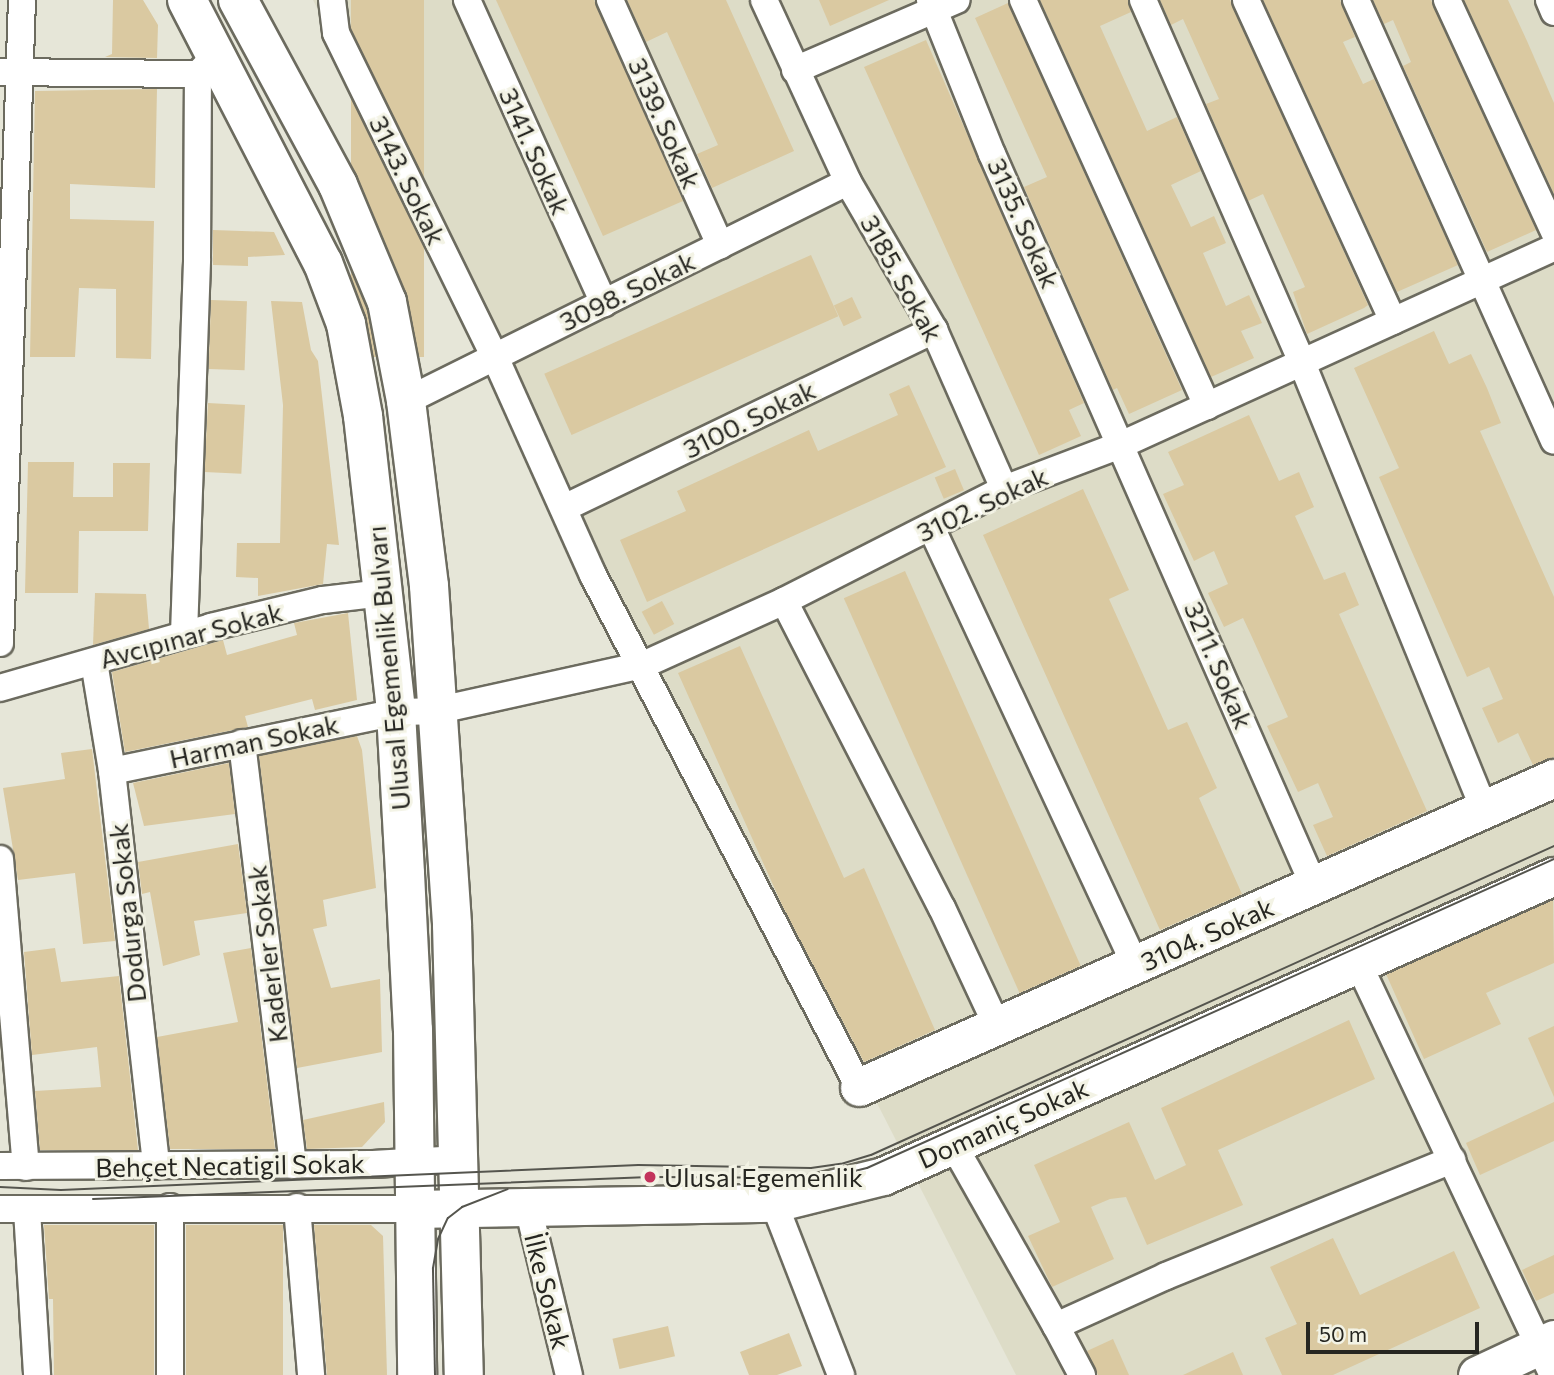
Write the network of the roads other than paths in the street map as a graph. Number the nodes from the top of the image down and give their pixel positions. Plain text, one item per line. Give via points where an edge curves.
1 (22, 0) edge
2 (187, 0) edge
3 (238, 0) edge
4 (332, 0) edge
5 (467, 0) edge
6 (610, 0) edge
7 (764, 0) edge
8 (1023, 0) edge
9 (1143, 0) edge
10 (1246, 0) edge
11 (1356, 0) edge
12 (1447, 0) edge
13 (1549, 0) edge
14 (941, 3) edge
15 (1554, 12) edge
16 (208, 64) junction
17 (795, 70) junction
18 (11, 72) edge
19 (848, 182) junction
20 (1554, 232) edge
21 (720, 245) junction
22 (1554, 248) edge
23 (1481, 281) junction
24 (604, 303) junction
25 (1393, 321) junction
26 (934, 330) junction
27 (495, 357) junction
28 (1302, 363) junction
29 (406, 401) junction
30 (1207, 406) junction
31 (1554, 441) edge
32 (1123, 444) junction
33 (1004, 489) junction
34 (564, 508) junction
35 (931, 527) junction
36 (383, 593) junction
37 (784, 601) junction
38 (184, 634) junction
39 (0, 643) edge
40 (94, 662) junction
41 (643, 665) junction
42 (0, 688) edge
43 (435, 711) junction
44 (396, 712) junction
45 (242, 743) junction
46 (112, 772) junction
47 (1554, 778) edge
48 (1484, 810) junction
49 (0, 859) edge
50 (1554, 876) edge
51 (1314, 886) junction
52 (1359, 965) junction
53 (1136, 966) junction
54 (998, 1028) junction
55 (859, 1087) joint
56 (954, 1146) junction
57 (460, 1159) junction
58 (1452, 1160) junction
59 (415, 1163) junction
60 (293, 1165) junction
61 (156, 1166) junction
62 (13, 1167) edge
63 (774, 1203) junction
64 (297, 1206) junction
65 (461, 1206) junction
66 (528, 1206) junction
67 (170, 1207) junction
68 (0, 1209) edge
69 (414, 1209) junction
70 (27, 1210) junction
71 (1056, 1326) junction
72 (1549, 1353) edge
73 (37, 1375) edge
74 (170, 1375) edge
75 (312, 1375) edge
76 (417, 1375) edge
77 (464, 1375) edge
78 (569, 1375) edge
79 (841, 1375) edge
80 (1082, 1375) edge
81 (1476, 1375) edge

1 - 18 street
2 - 16 main road, Ulusal Egemenlik Bulvarı
3 - 29 main road, Ulusal Egemenlik Bulvarı via 338,185 387,302
4 - 27 street, 3143. Sokak via 336,33
5 - 24 street, 3141. Sokak
6 - 21 street, 3139. Sokak
7 - 17 street, 3185. Sokak
8 - 30 street
9 - 28 street
10 - 25 street
11 - 23 street
12 - 20 street
13 - 15 street
14 - 17 street
14 - 32 street, 3135. Sokak via 992,154
16 - 18 street
16 - 36 main road, Ulusal Egemenlik Bulvarı via 323,263 346,324 363,416
16 - 38 street
17 - 19 street, 3185. Sokak
18 - 39 street
19 - 21 street, 3098. Sokak
19 - 26 street, 3185. Sokak
21 - 24 street, 3098. Sokak
22 - 23 street, 3102. Sokak
23 - 25 street, 3102. Sokak
23 - 31 street
24 - 27 street, 3098. Sokak
25 - 28 street, 3102. Sokak
26 - 33 street, 3185. Sokak
26 - 34 street, 3100. Sokak
27 - 29 street, 3098. Sokak
27 - 34 street, 3143. Sokak
28 - 30 street, 3102. Sokak
28 - 48 street
29 - 43 main road, Ulusal Egemenlik Bulvarı via 429,586
30 - 32 street, 3102. Sokak
32 - 33 street, 3102. Sokak
32 - 51 street, 3211. Sokak
33 - 35 street, 3102. Sokak
34 - 41 street, 3143. Sokak
35 - 37 street, 3102. Sokak
35 - 53 street
36 - 38 street, Avcıpınar Sokak via 323,600
36 - 44 main road, Ulusal Egemenlik Bulvarı
37 - 41 street, 3102. Sokak
37 - 54 street via 942,908
38 - 40 street, Avcıpınar Sokak
40 - 42 street, Avcıpınar Sokak
40 - 46 street, Dodurga Sokak
41 - 43 street, 3102. Sokak
41 - 55 street, 3143. Sokak
43 - 44 street, 3102. Sokak
43 - 57 main road, Ulusal Egemenlik Bulvarı via 452,925
44 - 45 street, Harman Sokak
44 - 59 main road, Ulusal Egemenlik Bulvarı via 414,1030
45 - 46 street, Harman Sokak
45 - 60 street, Kaderler Sokak
46 - 61 street, Dodurga Sokak
47 - 48 street, 3104. Sokak
48 - 51 street, 3104. Sokak
49 - 62 street
50 - 52 street, Domaniç Sokak
51 - 53 street, 3104. Sokak
52 - 56 street, Domaniç Sokak
52 - 58 street
53 - 54 street, 3104. Sokak
54 - 55 street, 3104. Sokak
56 - 63 street, Domaniç Sokak via 883,1176
56 - 71 street
57 - 59 street, Behçet Necatigil Sokak
57 - 65 main road, Ulusal Egemenlik Bulvarı
58 - 71 street via 1166,1276
58 - 72 street
59 - 60 street, Behçet Necatigil Sokak
59 - 69 main road, Ulusal Egemenlik Bulvarı
60 - 61 street, Behçet Necatigil Sokak
61 - 62 street, Behçet Necatigil Sokak
63 - 66 street, Domaniç Sokak
63 - 79 street
64 - 67 street
64 - 69 street
64 - 75 street
65 - 66 street, Domaniç Sokak
65 - 69 street, Domaniç Sokak
65 - 77 main road, Ulusal Egemenlik Bulvarı
66 - 78 street, İlke Sokak
67 - 70 street
67 - 74 street
68 - 70 street
69 - 76 main road, Ulusal Egemenlik Bulvarı
70 - 73 street
71 - 80 street
72 - 81 street

